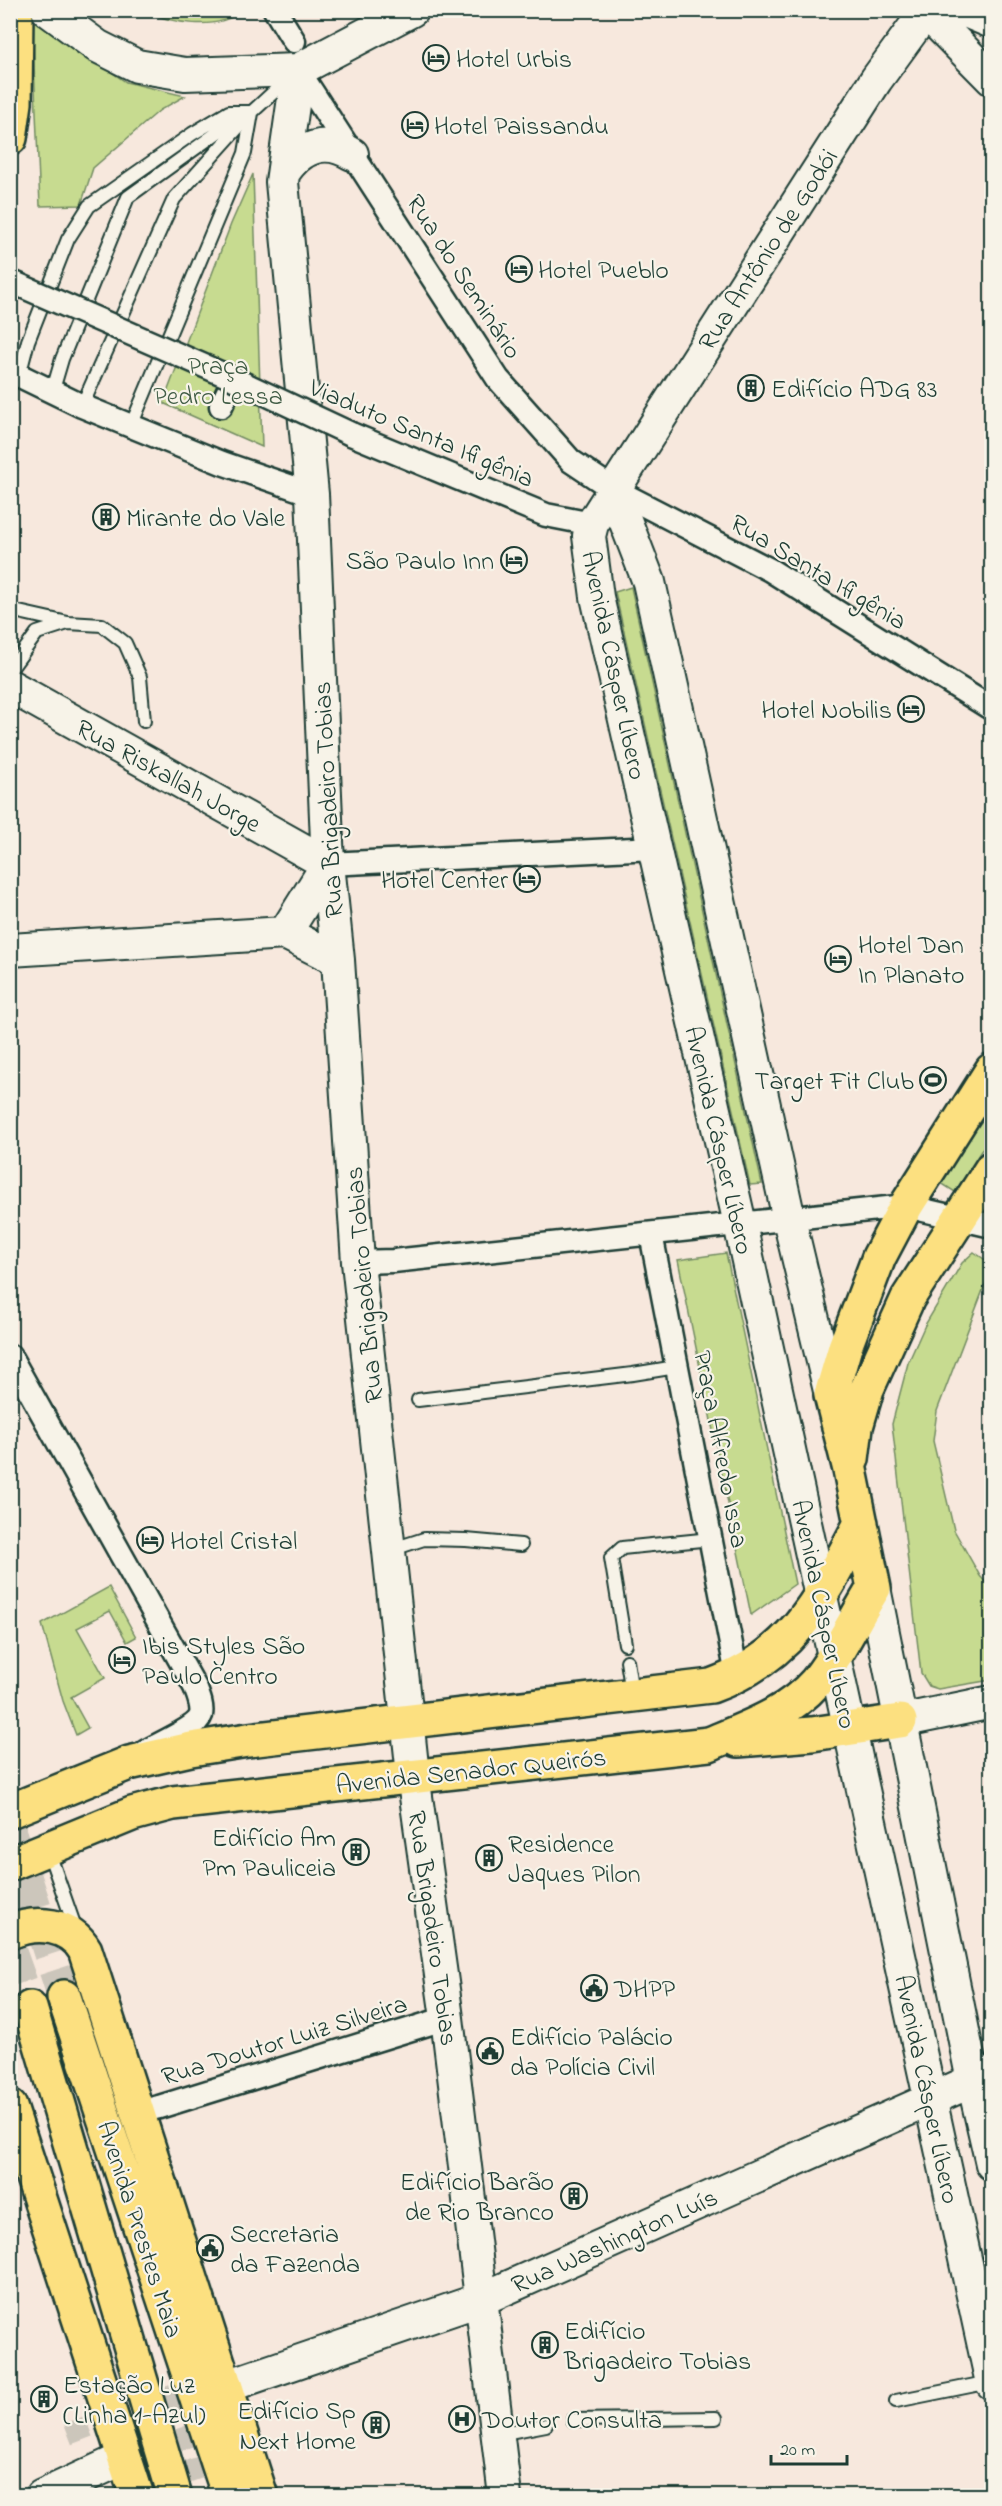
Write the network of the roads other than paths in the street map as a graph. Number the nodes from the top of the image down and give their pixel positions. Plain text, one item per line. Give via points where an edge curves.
1 (16, 10) edge
2 (48, 10) edge
3 (275, 10) edge
4 (412, 10) edge
5 (963, 10) edge
6 (925, 11) edge
7 (992, 22) edge
8 (296, 55) junction
9 (992, 79) edge
10 (252, 112) junction
11 (10, 138) edge
12 (352, 153) junction
13 (284, 172) junction
14 (10, 281) edge
15 (15, 374) edge
16 (234, 379) junction
17 (52, 393) junction
18 (82, 406) junction
19 (221, 406) dead end
20 (131, 426) junction
21 (613, 489) junction
22 (312, 494) junction
23 (592, 524) junction
24 (10, 610) edge
25 (68, 623) junction
26 (10, 670) edge
27 (10, 686) edge
28 (992, 709) edge
29 (144, 721) dead end
30 (654, 848) junction
31 (328, 864) junction
32 (285, 933) junction
33 (10, 950) edge
34 (338, 960) junction
35 (992, 1070) edge
36 (992, 1168) edge
37 (906, 1206) junction
38 (960, 1218) junction
39 (789, 1219) junction
40 (740, 1224) junction
41 (992, 1226) edge
42 (651, 1234) junction
43 (358, 1262) junction
44 (10, 1356) edge
45 (676, 1367) junction
46 (831, 1395) junction
47 (418, 1400) dead end
48 (850, 1470) junction
49 (861, 1523) junction
50 (711, 1539) junction
51 (521, 1545) dead end
52 (388, 1550) junction
53 (873, 1588) junction
54 (821, 1598) junction
55 (625, 1644) dead end
56 (834, 1653) junction
57 (627, 1661) dead end
58 (737, 1675) junction
59 (632, 1696) junction
60 (992, 1702) edge
61 (900, 1721) junction
62 (407, 1722) junction
63 (850, 1729) junction
64 (709, 1744) junction
65 (129, 1763) junction
66 (413, 1775) junction
67 (10, 1811) edge
68 (48, 1849) junction
69 (10, 1864) edge
70 (10, 1932) edge
71 (80, 1942) junction
72 (64, 1997) tunnel mouth
73 (30, 2007) tunnel mouth
74 (447, 2018) junction
75 (982, 2077) edge
76 (930, 2099) junction
77 (10, 2107) edge
78 (138, 2112) junction
79 (992, 2164) edge
80 (482, 2299) junction
81 (991, 2383) edge
82 (227, 2386) junction
83 (896, 2401) dead end
84 (716, 2418) dead end
85 (573, 2420) dead end
86 (546, 2426) dead end
87 (498, 2434) junction
88 (124, 2458) junction
89 (42, 2496) edge
90 (137, 2496) edge
91 (175, 2496) edge
92 (229, 2496) edge
93 (261, 2496) edge
94 (505, 2496) edge

1 - 11 main road via 15,103
2 - 8 main road via 97,46 136,66 185,74
3 - 8 street, Rua do Seminário
4 - 8 main road
5 - 7 main road
6 - 9 main road
6 - 21 main road, Rua Antônio de Godói via 876,80
8 - 10 lane
8 - 12 street, Rua do Seminário
8 - 13 main road, Rua Brigadeiro Tobias
10 - 15 lane via 229,111 89,207 68,239
10 - 17 lane via 232,122 128,197
10 - 18 lane via 174,199
10 - 20 lane via 245,153
12 - 13 main road via 331,144 322,146 298,154
12 - 21 street, Rua do Seminário via 498,379 571,460
13 - 22 main road, Rua Brigadeiro Tobias
14 - 16 street, Viaduto Santa Ifigênia, bridge
15 - 17 street
16 - 19 street
16 - 23 street, Viaduto Santa Ifigênia, bridge via 351,434 546,515
17 - 18 street
18 - 20 street
20 - 22 street
21 - 23 main road, Avenida Cásper Líbero
21 - 28 street, Rua Santa Ifigênia via 770,570
21 - 39 main road, Avenida Cásper Líbero via 649,582
22 - 31 main road, Rua Brigadeiro Tobias
23 - 30 main road, Avenida Cásper Líbero via 589,536 597,597
24 - 25 lane
25 - 26 lane via 38,633
25 - 29 lane via 102,625 125,642 140,677
27 - 31 main road, Rua Riskallah Jorge
30 - 31 street
30 - 40 main road, Avenida Cásper Líbero
31 - 32 main road
31 - 34 main road, Rua Brigadeiro Tobias
32 - 33 main road
32 - 34 main road
34 - 43 main road, Rua Brigadeiro Tobias
35 - 37 main road
36 - 38 main road
37 - 38 street
37 - 39 street
37 - 46 main road via 879,1257
38 - 41 street
38 - 48 main road via 908,1298 867,1389
39 - 40 street
39 - 46 main road, Avenida Cásper Líbero
40 - 42 street
40 - 54 main road, Avenida Cásper Líbero
42 - 43 street via 393,1262
42 - 45 street, Praça Alfredo Issa
43 - 52 main road, Rua Brigadeiro Tobias
44 - 65 street via 201,1703 196,1724
45 - 47 lane
45 - 50 street, Praça Alfredo Issa
46 - 48 main road, Avenida Cásper Líbero
48 - 49 main road, Avenida Cásper Líbero
49 - 53 main road, Avenida Cásper Líbero
49 - 54 main road, Avenida Senador Queirós
50 - 55 lane via 622,1548 611,1558
50 - 58 street, Praça Alfredo Issa
51 - 52 lane via 424,1539
52 - 62 main road, Rua Brigadeiro Tobias
53 - 56 main road, Avenida Senador Queirós
53 - 61 main road, Avenida Cásper Líbero
54 - 56 main road, Avenida Cásper Líbero
54 - 58 main road, Avenida Senador Queirós via 791,1637
56 - 63 main road, Avenida Cásper Líbero
56 - 64 main road, Avenida Senador Queirós via 815,1682 790,1705
57 - 59 lane
58 - 59 main road, Avenida Senador Queirós via 704,1688
59 - 62 main road, Avenida Senador Queirós
60 - 61 main road
61 - 63 main road
61 - 75 main road, Avenida Cásper Líbero
62 - 65 main road, Avenida Senador Queirós via 237,1742
62 - 66 main road, Rua Brigadeiro Tobias
63 - 64 main road
63 - 76 main road, Avenida Cásper Líbero
64 - 66 main road, Avenida Senador Queirós
65 - 67 main road, Avenida Senador Queirós
66 - 68 main road, Avenida Senador Queirós via 173,1803 132,1814
66 - 74 main road, Rua Brigadeiro Tobias
68 - 69 main road, Avenida Senador Queirós
68 - 71 lane
70 - 71 main road via 47,1925 66,1931
71 - 78 main road
72 - 92 main road, Avenida Prestes Maia
73 - 91 main road, Avenida Prestes Maia
74 - 78 street, Rua Doutor Luiz Silveira
74 - 80 main road, Rua Brigadeiro Tobias
75 - 76 main road, Rua Washington Luís
75 - 79 main road, Avenida Cásper Líbero
76 - 80 main road, Rua Washington Luís
76 - 81 main road, Avenida Cásper Líbero
77 - 88 main road
78 - 82 main road
80 - 82 main road, Rua Washington Luís
80 - 87 main road, Rua Brigadeiro Tobias
81 - 83 lane
82 - 93 main road
84 - 85 lane
86 - 87 lane
87 - 94 main road, Rua Brigadeiro Tobias
88 - 89 main road
88 - 90 main road

